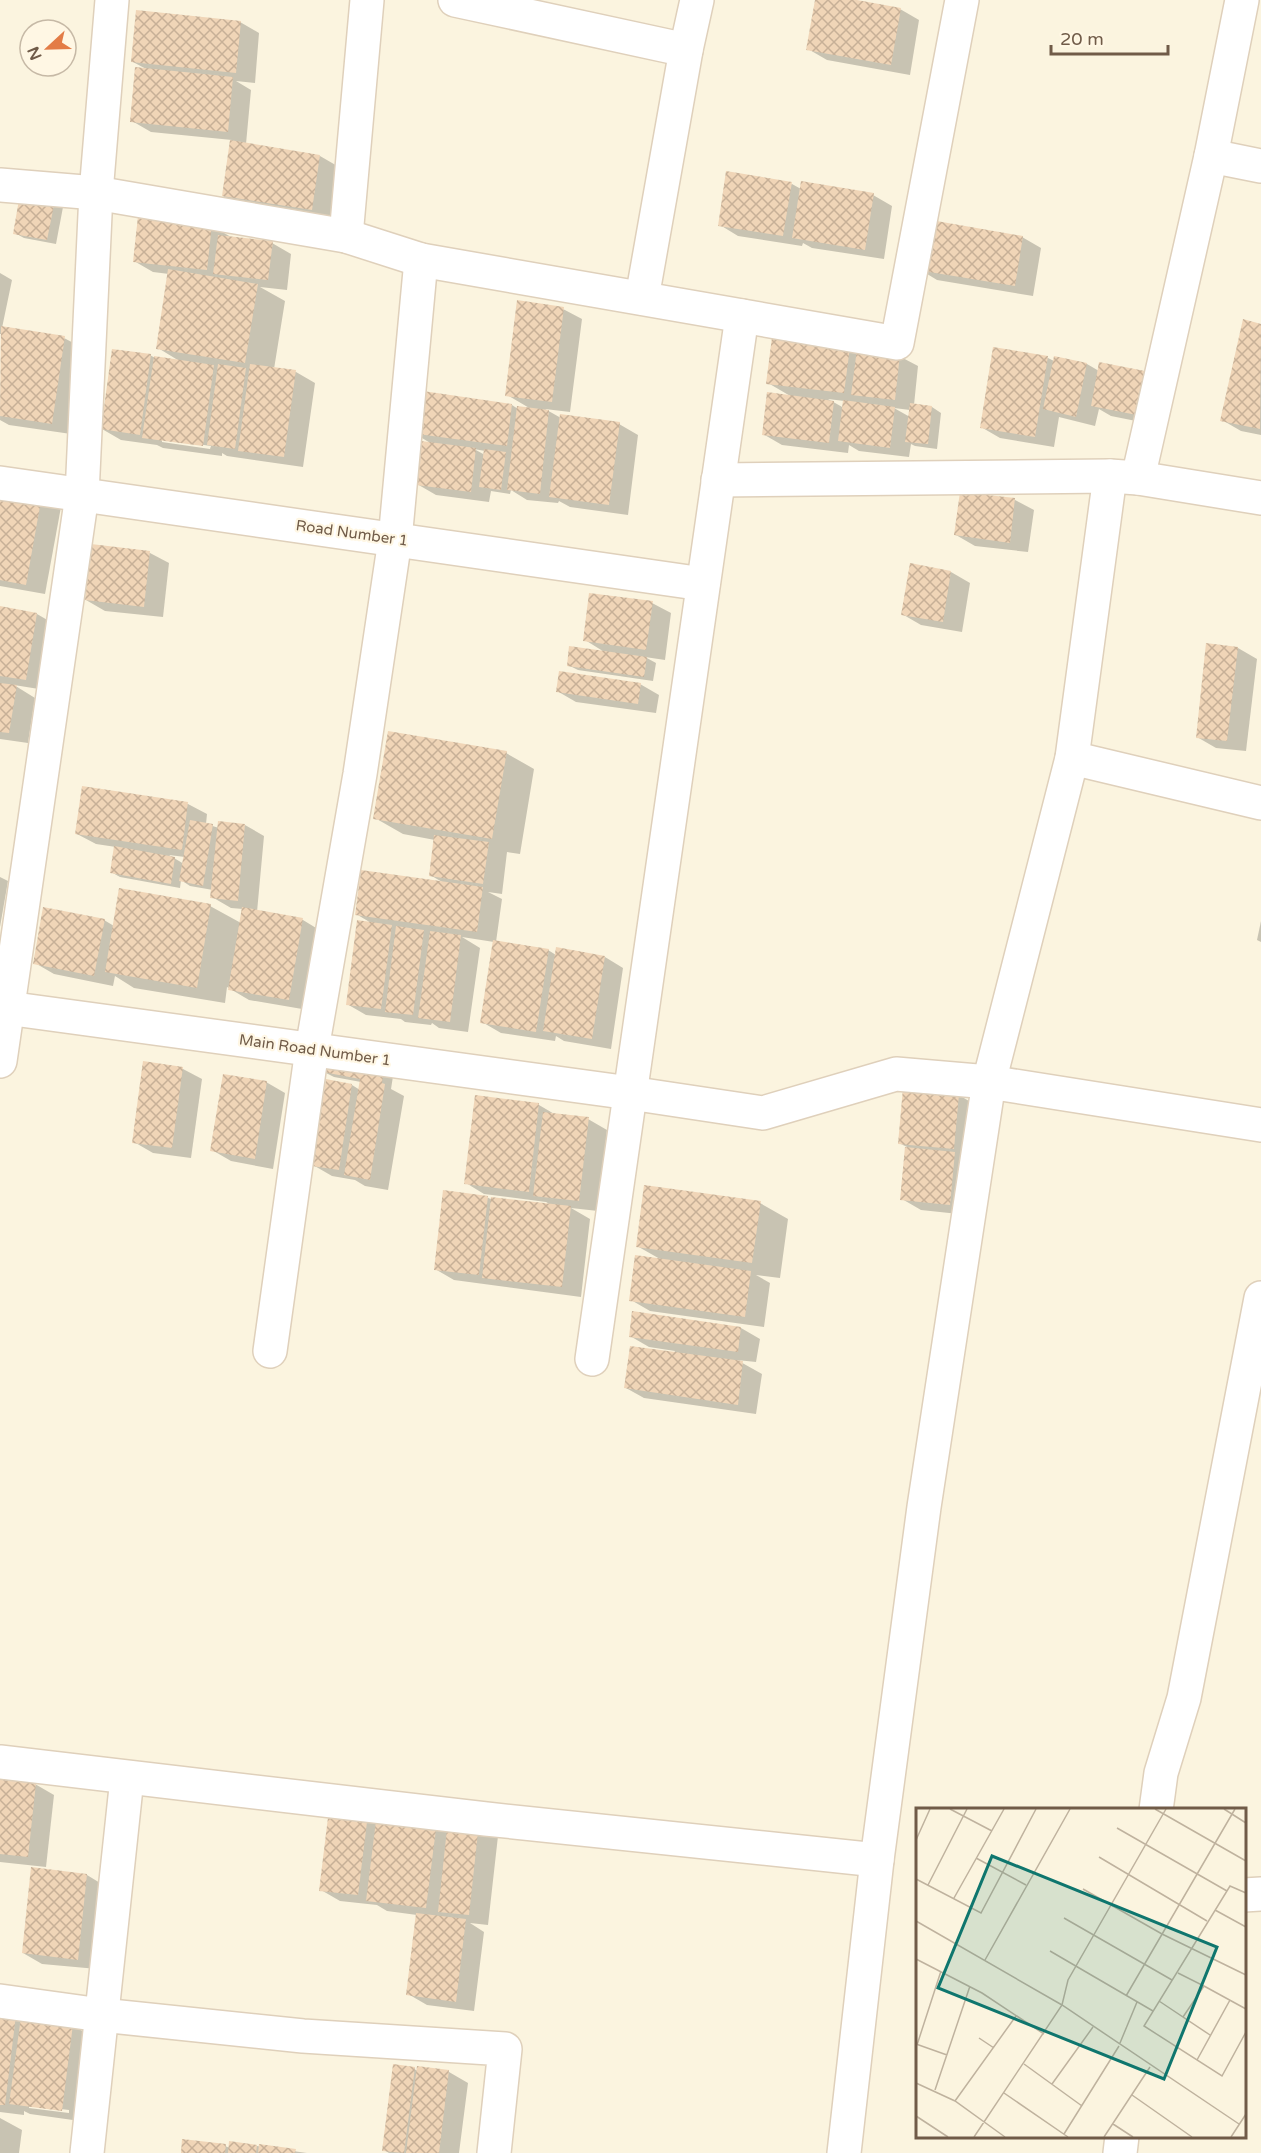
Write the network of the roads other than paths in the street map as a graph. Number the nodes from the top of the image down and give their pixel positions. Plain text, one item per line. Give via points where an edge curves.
1 (112, 0) edge
2 (367, 0) edge
3 (455, 0) edge
4 (697, 0) edge
5 (962, 0) edge
6 (1242, 0) edge
7 (686, 50) junction
8 (1211, 156) junction
9 (1261, 165) edge
10 (0, 184) edge
11 (96, 193) junction
12 (346, 236) junction
13 (421, 260) junction
14 (642, 298) junction
15 (742, 316) junction
16 (1124, 477) junction
17 (718, 480) junction
18 (0, 483) edge
19 (82, 495) junction
20 (1261, 498) edge
21 (394, 540) junction
22 (703, 584) junction
23 (1072, 758) junction
24 (1261, 803) edge
25 (3, 1007) edge
26 (312, 1049) junction
27 (0, 1061) edge
28 (989, 1082) junction
29 (630, 1093) junction
30 (1261, 1125) edge
31 (1261, 1298) edge
32 (270, 1351) dead end
33 (592, 1359) dead end
34 (1250, 1423) edge
35 (0, 1762) edge
36 (127, 1778) junction
37 (1156, 1808) edge
38 (877, 1860) junction
39 (1261, 1894) edge
40 (1246, 1895) edge
41 (0, 2001) edge
42 (101, 2015) junction
43 (1122, 2138) edge
44 (87, 2153) edge
45 (494, 2153) edge
46 (844, 2153) edge
47 (1120, 2153) edge

1 - 11 street
2 - 12 street
3 - 7 street
4 - 7 street
5 - 15 street via 897,343
6 - 8 street
7 - 14 street
8 - 9 street
8 - 16 street
10 - 11 street
11 - 12 street
11 - 19 street
12 - 13 street
13 - 14 street
13 - 21 street
14 - 15 street
15 - 17 street
16 - 17 street
16 - 20 street
16 - 23 street
17 - 22 street
18 - 19 street, Road Number 1
19 - 21 street, Road Number 1
19 - 25 street
21 - 22 street, Road Number 1
21 - 26 street via 360,774
22 - 29 street
23 - 24 street
23 - 28 street
25 - 26 street, Main Road Number 1
25 - 27 street
26 - 29 street, Main Road Number 1
26 - 32 street
28 - 29 street, Main Road Number 1 via 896,1074 763,1113
28 - 30 street, Main Road Number 1
28 - 38 street via 924,1507
29 - 33 street
31 - 34 street
34 - 37 street via 1184,1698 1161,1773
35 - 36 street
36 - 38 street
36 - 42 street
38 - 46 street
39 - 40 street
41 - 42 street
42 - 44 street
42 - 45 street via 303,2036 505,2049
43 - 47 street

